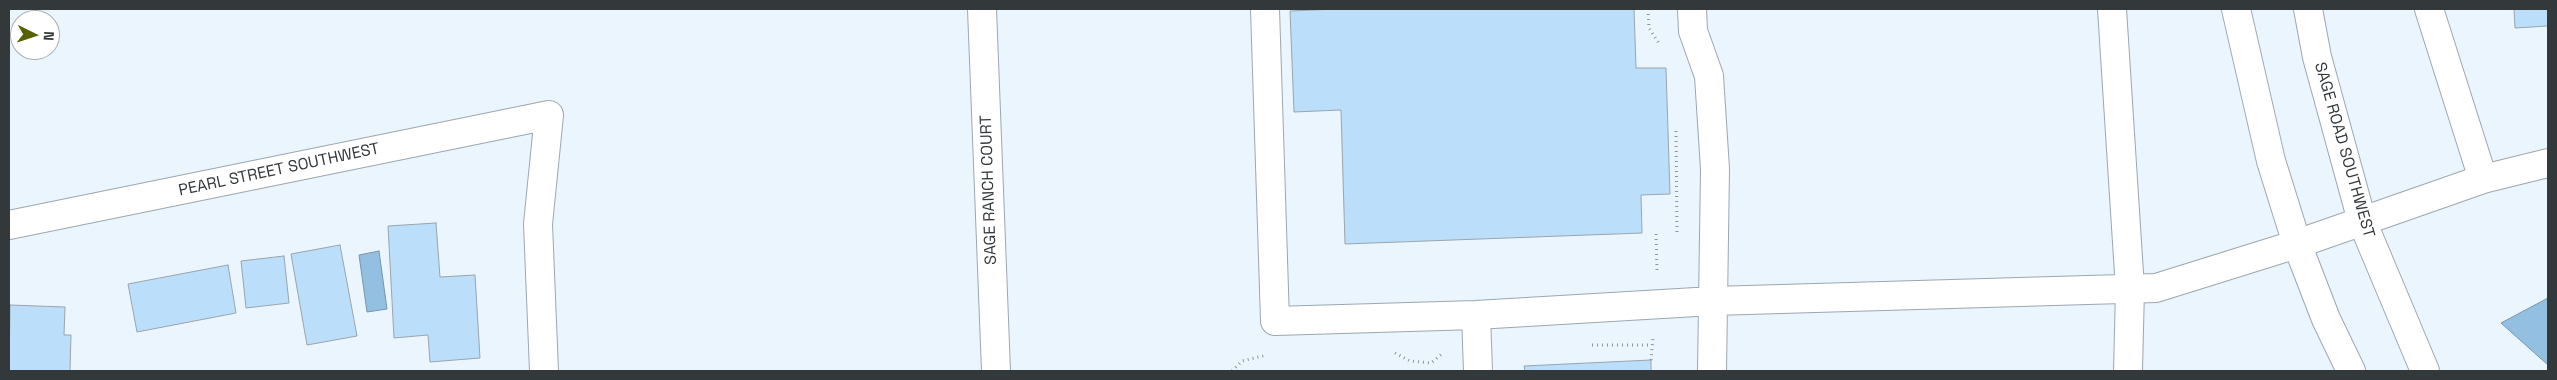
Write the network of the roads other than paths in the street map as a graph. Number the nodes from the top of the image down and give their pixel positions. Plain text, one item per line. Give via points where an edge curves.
1 (982, 9) edge
2 (1265, 9) edge
3 (1692, 9) edge
4 (2112, 9) edge
5 (2236, 9) edge
6 (2308, 9) edge
7 (2429, 9) edge
8 (2548, 162) edge
9 (2483, 179) junction
10 (2362, 221) junction
11 (9, 225) edge
12 (2297, 244) junction
13 (2130, 289) junction
14 (1713, 301) junction
15 (1476, 315) junction
16 (544, 371) edge
17 (996, 371) edge
18 (1478, 371) edge
19 (1712, 371) edge
20 (2128, 371) edge
21 (2351, 371) edge
22 (2425, 371) edge

1 - 17 street, SAGE RANCH COURT
2 - 15 street via 1276,322
3 - 14 street via 1693,32 1709,76 1715,169
4 - 13 street
5 - 12 street via 2271,161
6 - 10 street, SAGE ROAD SOUTHWEST via 2317,57
7 - 9 street
8 - 9 street
9 - 10 street
10 - 12 street
10 - 22 street, SAGE ROAD SOUTHWEST
11 - 16 street, PEARL STREET SOUTHWEST via 549,115 538,224
12 - 13 street via 2156,288
12 - 21 street
13 - 14 street
13 - 20 street
14 - 15 street
14 - 19 street
15 - 18 street

